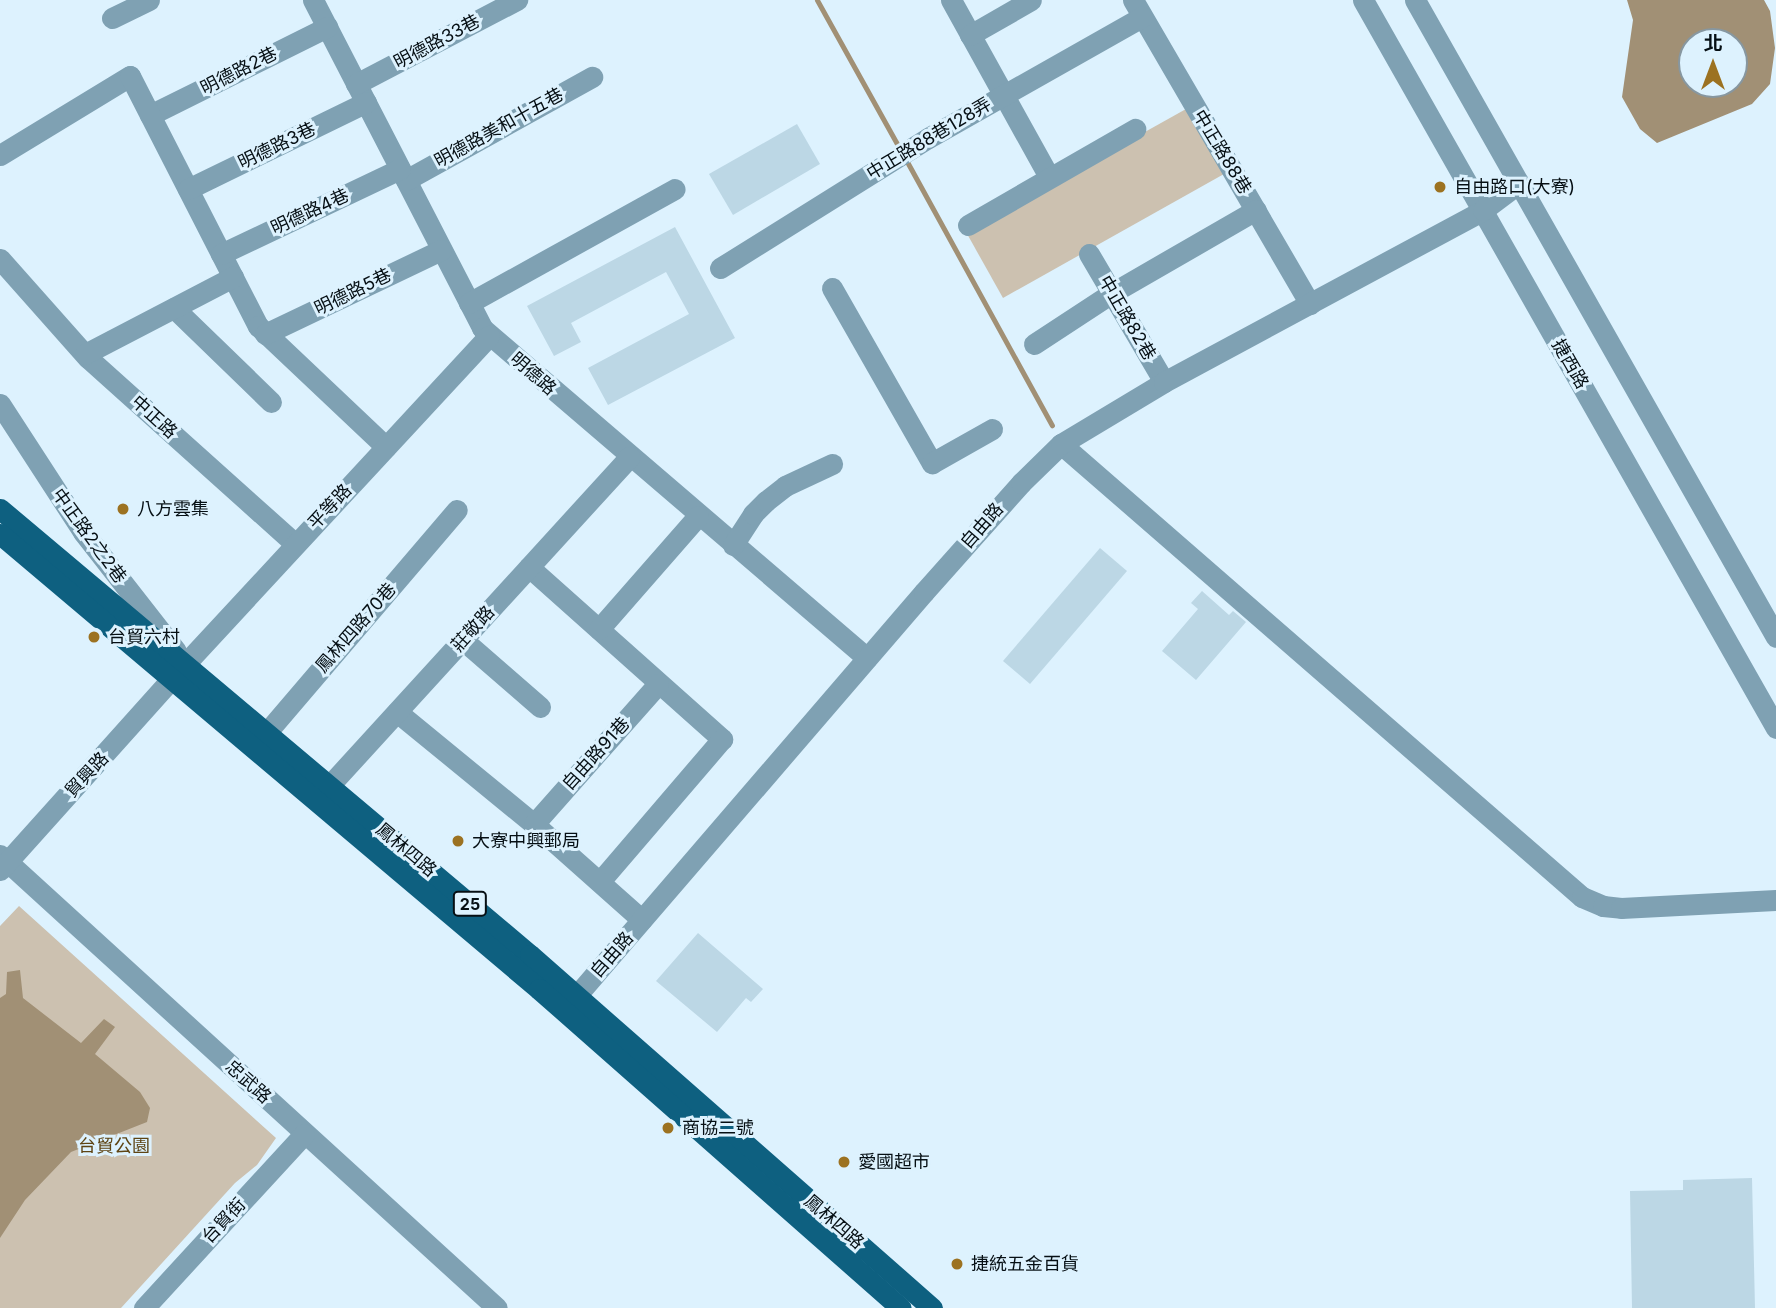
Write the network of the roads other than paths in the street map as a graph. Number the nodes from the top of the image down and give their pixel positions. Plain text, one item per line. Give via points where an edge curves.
1 (149, 0) edge
2 (313, 0) edge
3 (517, 0) edge
4 (951, 0) edge
5 (1031, 0) edge
6 (1363, 0) edge
7 (1415, 0) edge
8 (1137, 8) edge
9 (112, 18) dead end
10 (327, 27) junction
11 (970, 35) junction
12 (592, 77) dead end
13 (361, 93) junction
14 (1003, 95) junction
15 (150, 115) junction
16 (1135, 128) dead end
17 (0, 155) edge
18 (403, 175) junction
19 (1049, 177) junction
20 (1519, 183) junction
21 (188, 189) junction
22 (675, 189) dead end
23 (1256, 210) junction
24 (1483, 210) junction
25 (968, 225) dead end
26 (441, 250) junction
27 (221, 254) junction
28 (1090, 254) dead end
29 (0, 259) edge
30 (720, 268) dead end
31 (233, 277) junction
32 (832, 288) dead end
33 (1112, 293) junction
34 (469, 303) junction
35 (1310, 304) junction
36 (174, 308) junction
37 (265, 334) junction
38 (489, 336) junction
39 (1034, 344) dead end
40 (85, 355) junction
41 (1164, 382) junction
42 (271, 402) dead end
43 (0, 404) edge
44 (992, 429) dead end
45 (1061, 444) junction
46 (386, 447) junction
47 (629, 457) junction
48 (832, 464) dead end
49 (0, 509) edge
50 (457, 510) dead end
51 (698, 516) junction
52 (0, 534) edge
53 (295, 544) junction
54 (733, 545) junction
55 (529, 567) junction
56 (599, 629) junction
57 (1776, 637) edge
58 (463, 640) junction
59 (867, 658) junction
60 (179, 671) junction
61 (659, 684) junction
62 (540, 707) dead end
63 (397, 712) junction
64 (1776, 728) edge
65 (261, 739) junction
66 (324, 793) junction
67 (534, 824) junction
68 (3, 862) edge
69 (601, 880) junction
70 (1776, 900) edge
71 (642, 920) junction
72 (570, 1003) junction
73 (304, 1134) junction
74 (144, 1308) edge
75 (497, 1308) edge
76 (901, 1308) edge
77 (933, 1308) edge

1 - 9 street
2 - 10 street, 明德路
3 - 13 street, 明德路33巷
4 - 11 street
5 - 11 street
6 - 24 street, 捷西路
7 - 20 street
8 - 14 street, 中正路88巷128弄
8 - 23 street, 中正路88巷
10 - 13 street, 明德路
10 - 15 street, 明德路2巷
11 - 14 street
12 - 18 street, 明德路美和十五巷
13 - 18 street, 明德路
13 - 21 street, 明德路3巷
14 - 19 street
14 - 30 street, 中正路88巷128弄
15 - 17 street via 130,76
15 - 21 street
16 - 19 street
18 - 26 street, 明德路
18 - 27 street, 明德路4巷
19 - 25 street
20 - 24 street, 自由路
20 - 57 street
21 - 27 street
22 - 34 street
23 - 33 street
23 - 35 street, 中正路88巷
24 - 35 street, 自由路
24 - 64 street, 捷西路
26 - 34 street, 明德路
26 - 37 street, 明德路5巷
27 - 31 street
28 - 33 street, 中正路82巷
29 - 40 street, 中正路
31 - 36 street
31 - 37 street
32 - 44 street via 932,463
33 - 39 street
33 - 41 street, 中正路82巷
34 - 38 street, 明德路
35 - 41 street, 自由路
36 - 40 street
36 - 42 street
37 - 46 street
38 - 46 street, 平等路
38 - 47 street, 明德路
40 - 53 street, 中正路
41 - 45 street, 自由路
43 - 60 street, 中正路2之2巷
45 - 59 street, 自由路 via 1021,482
45 - 70 street via 1581,897 1621,908
46 - 53 street, 平等路
47 - 51 street, 明德路
47 - 55 street, 莊敬路
48 - 54 street via 785,486 766,501
49 - 60 main road, 鳳林四路 / 25
50 - 65 street, 鳳林四路70巷
51 - 54 street, 明德路
51 - 56 street
52 - 60 main road, 鳳林四路 / 25
53 - 60 street, 平等路
54 - 59 street, 明德路
55 - 56 street
55 - 58 street, 莊敬路
56 - 61 street
58 - 62 street
58 - 63 street, 莊敬路
59 - 71 street, 自由路
60 - 65 main road, 鳳林四路 / 25
60 - 68 street, 貿興路
61 - 67 street, 自由路91巷
61 - 69 street via 722,740
63 - 66 street, 莊敬路
63 - 67 street
65 - 66 main road, 鳳林四路 / 25
66 - 72 main road, 鳳林四路 / 25
67 - 69 street
68 - 73 street, 忠武路
69 - 71 street
71 - 72 street, 自由路
72 - 76 main road, 鳳林四路 / 25
72 - 77 main road, 鳳林四路 / 25
73 - 74 street, 台貿街
73 - 75 street, 忠武路

